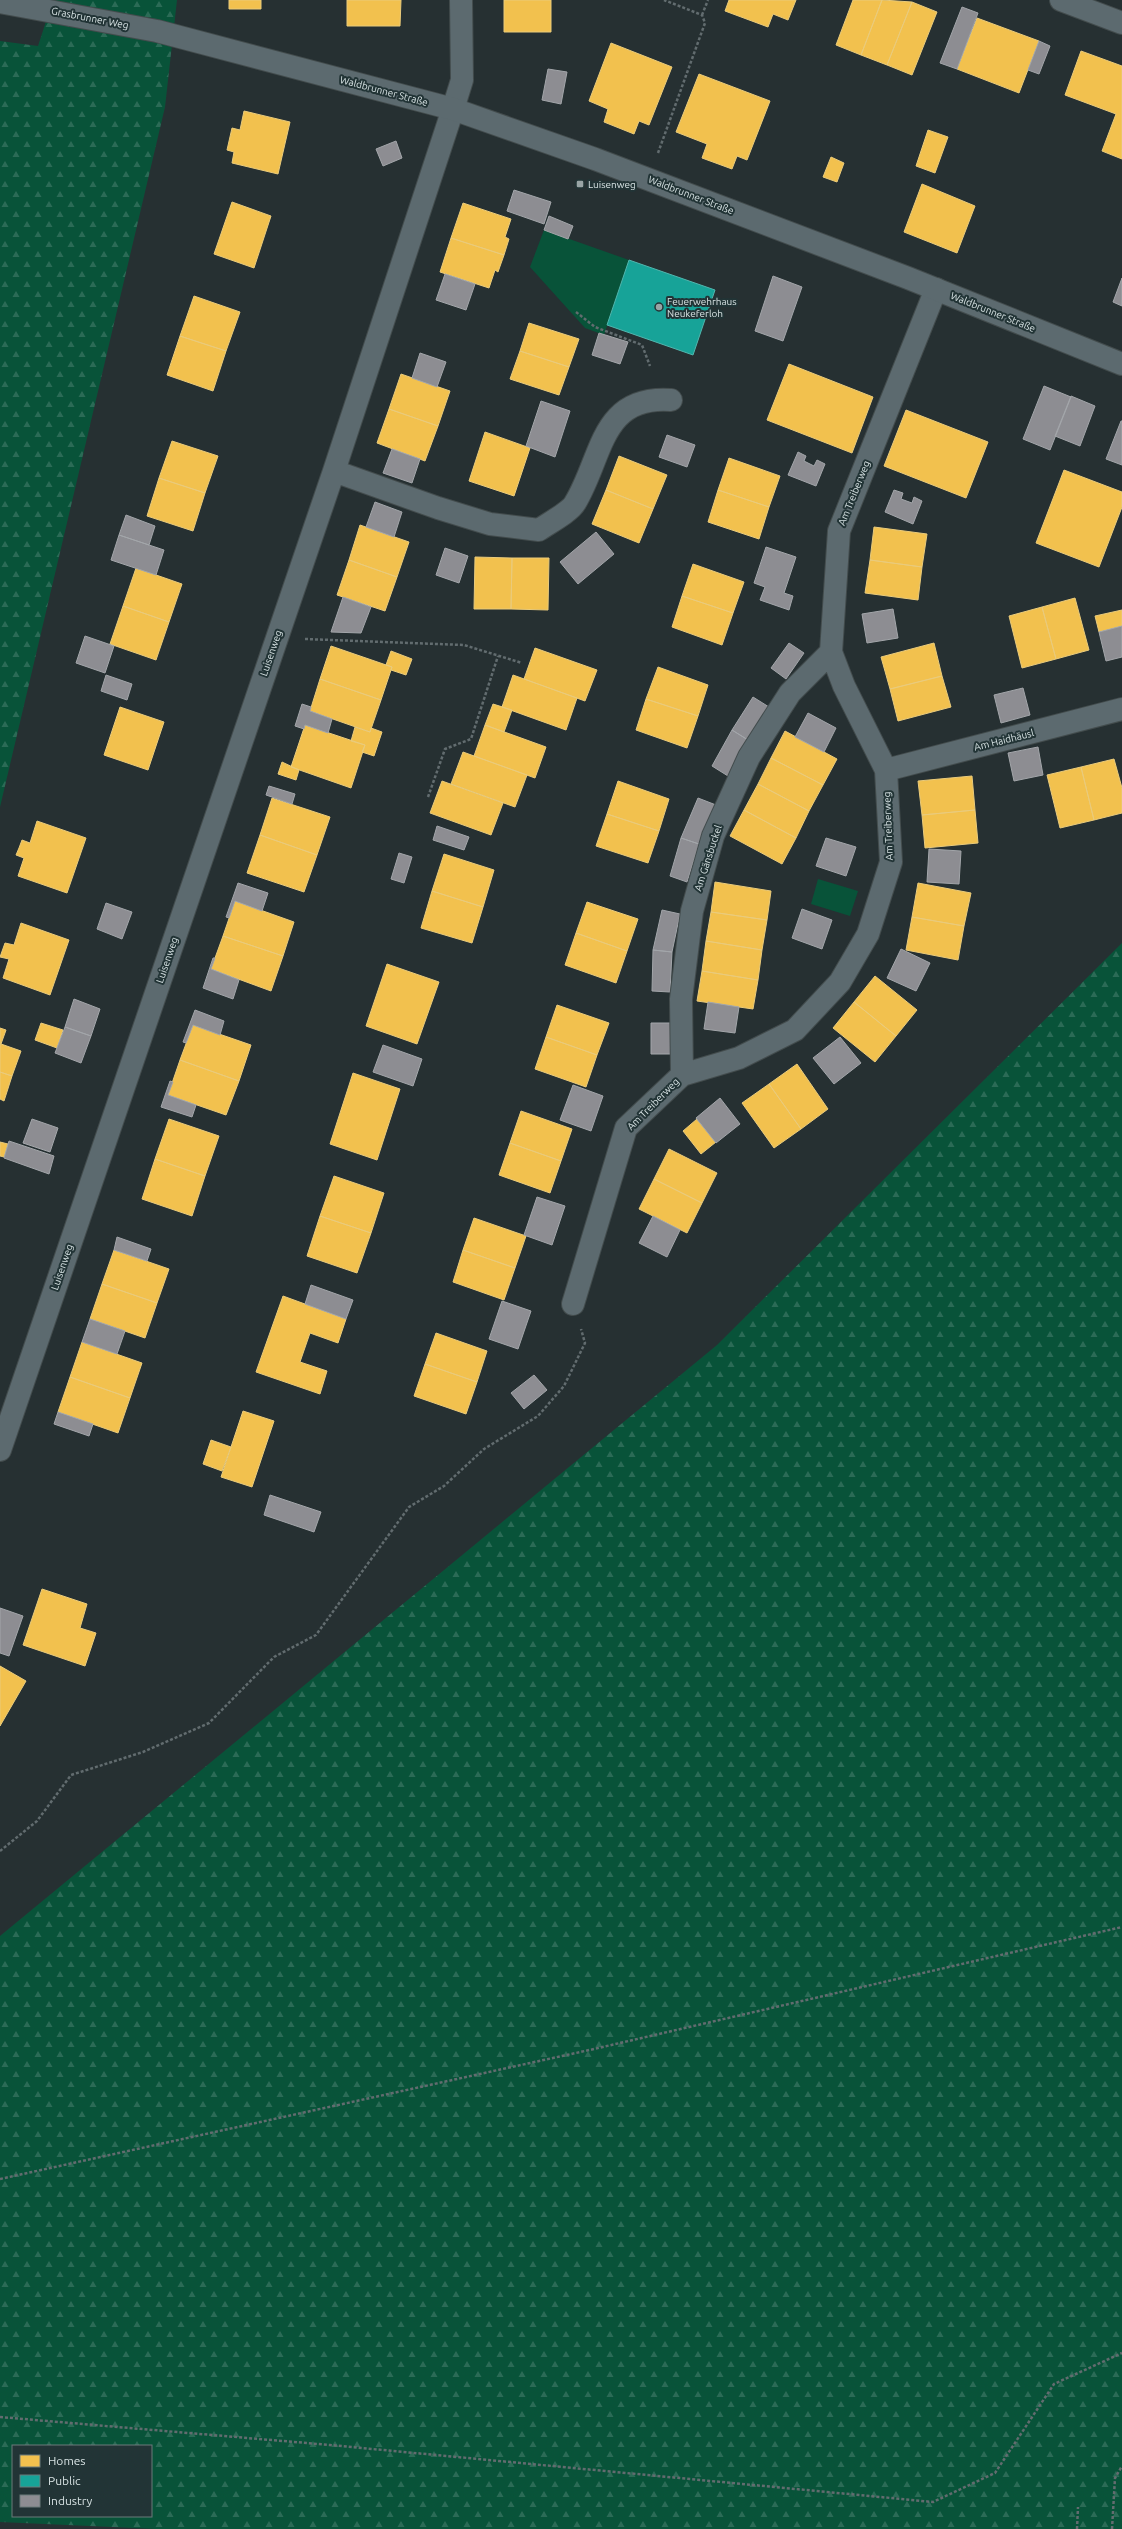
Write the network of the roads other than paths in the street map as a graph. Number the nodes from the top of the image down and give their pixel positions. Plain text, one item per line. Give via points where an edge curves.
1 (461, 0) edge
2 (1061, 0) edge
3 (0, 2) edge
4 (1122, 23) edge
5 (157, 31) joint
6 (453, 109) junction
7 (936, 289) junction
8 (1122, 364) edge
9 (671, 400) dead end
10 (334, 471) junction
11 (831, 652) junction
12 (1122, 710) edge
13 (886, 770) junction
14 (682, 1075) junction
15 (573, 1304) road end
16 (0, 1450) edge

1 - 6 street, Luisenweg via 462,80
2 - 4 street
3 - 5 street, Grasbrunner Weg
5 - 6 street, Waldbrunner Straße
6 - 7 street, Waldbrunner Straße via 595,159
6 - 10 street, Luisenweg
7 - 8 street, Waldbrunner Straße
7 - 11 street, Am Treiberweg via 839,531
9 - 10 street via 652,399 632,405 609,426 575,505 539,530 490,524
10 - 16 street, Luisenweg
11 - 13 street, Am Treiberweg via 844,686
11 - 14 street, Am Gänsbuckel via 786,699 749,758 713,836 692,911 681,999
12 - 13 street, Am Haidhäusl
13 - 14 street, Am Treiberweg via 891,862 868,934 840,982 795,1030 739,1058
14 - 15 street, Am Treiberweg via 626,1128

